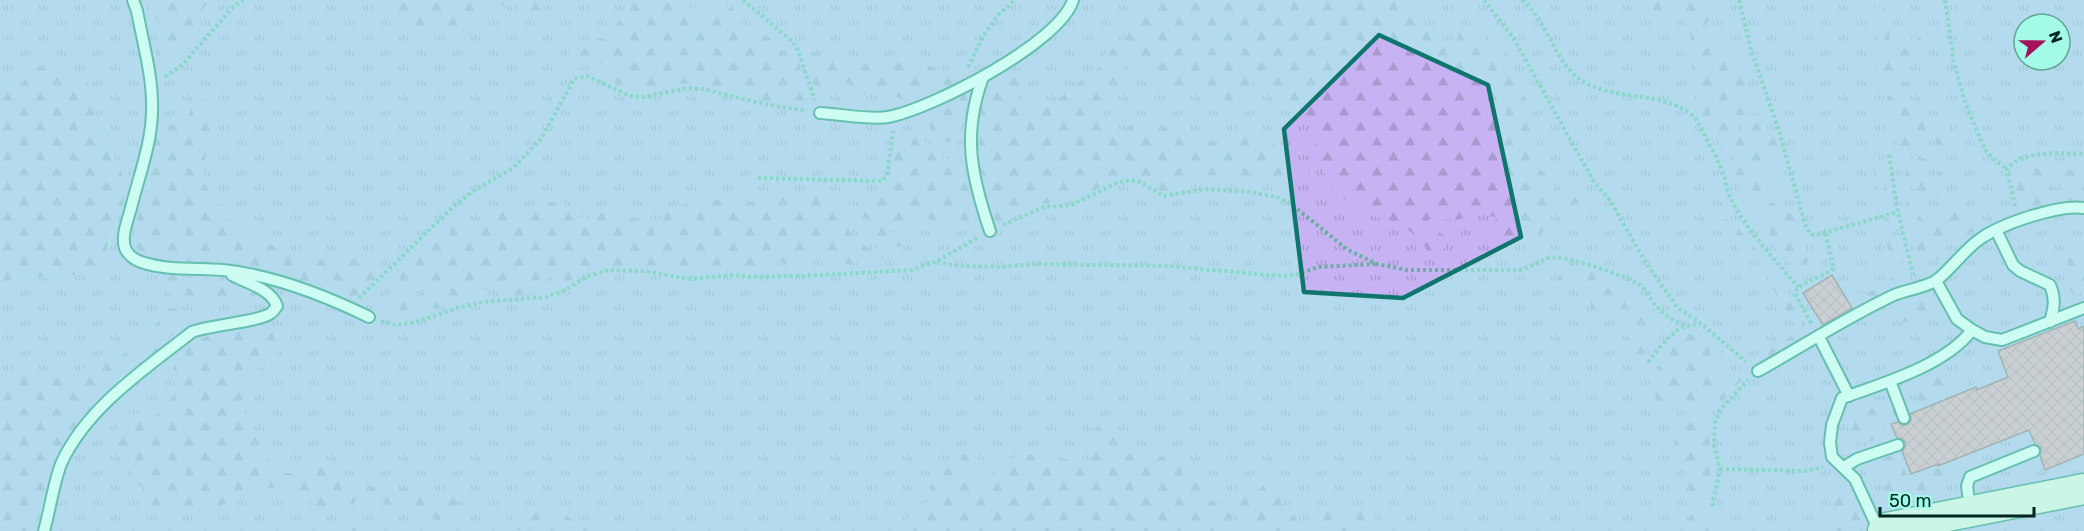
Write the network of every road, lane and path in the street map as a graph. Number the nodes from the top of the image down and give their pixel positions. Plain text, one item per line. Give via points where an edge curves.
1 (133, 0) edge
2 (243, 0) edge
3 (742, 0) edge
4 (1015, 0) edge
5 (1073, 0) edge
6 (1484, 0) edge
7 (1522, 0) edge
8 (1739, 0) edge
9 (1945, 0) edge
10 (984, 77) junction
11 (151, 83) junction
12 (959, 90) junction
13 (820, 112) junction
14 (896, 115) junction
15 (2084, 154) edge
16 (1889, 155) dead end
17 (2007, 169) junction
18 (758, 178) dead end
19 (2084, 208) edge
20 (1898, 212) junction
21 (2019, 220) junction
22 (1996, 230) junction
23 (990, 231) junction
24 (1825, 232) junction
25 (937, 261) junction
26 (1377, 264) junction
27 (221, 270) junction
28 (1936, 281) junction
29 (1916, 287) junction
30 (1798, 288) junction
31 (350, 307) junction
32 (2084, 308) edge
33 (369, 317) joint
34 (2050, 321) junction
35 (1703, 325) junction
36 (1685, 326) junction
37 (1972, 330) junction
38 (1819, 336) junction
39 (1648, 362) dead end
40 (1758, 371) junction
41 (1890, 381) junction
42 (1849, 396) junction
43 (1904, 418) dead end
44 (1898, 445) dead end
45 (2034, 451) dead end
46 (1839, 463) junction
47 (1719, 469) junction
48 (2084, 489) edge
49 (1712, 506) dead end
50 (1970, 512) junction
51 (44, 531) edge
52 (1881, 531) edge

1 - 11 lane
2 - 11 path via 183,64
3 - 13 path via 792,41
4 - 12 path via 984,35
5 - 10 lane via 1064,18
6 - 35 path via 1514,39 1594,182 1609,199 1646,263 1678,308
7 - 30 path via 1542,23 1568,70 1583,81 1593,87 1663,102 1694,116 1712,147 1735,206 1769,256
8 - 24 path via 1805,224 1809,234
9 - 17 path via 1954,63 1966,105 1985,150
10 - 12 lane
10 - 23 lane via 971,119 970,158
11 - 27 lane via 150,129 125,231 126,250 141,262 188,270
12 - 14 lane
13 - 14 lane
13 - 31 path via 703,89 630,96 587,76 574,79 541,139 513,168 455,205
14 - 18 path via 887,175 882,181
15 - 17 path via 2022,157
16 - 20 path
17 - 21 path
19 - 21 lane
20 - 24 path
20 - 29 path
21 - 22 lane
22 - 28 lane via 1979,240
22 - 34 lane via 2013,265 2050,285 2054,295
23 - 25 path
23 - 26 path via 1044,207 1071,205 1130,180 1164,196 1206,189 1277,197 1348,250
24 - 30 path via 1834,269
25 - 26 path via 999,267 1168,266 1280,276 1318,267
25 - 33 path via 912,270 748,278 732,275 689,279 608,270 547,297 482,302 396,325
26 - 36 path via 1407,270 1520,270 1549,258 1564,258 1632,280 1658,308
27 - 31 lane via 252,274
27 - 51 lane via 267,292 277,306 271,314 192,332 118,392 71,445 60,467
28 - 29 lane
28 - 37 lane via 1957,319
29 - 38 lane
30 - 38 path via 1795,293
31 - 33 lane
32 - 34 lane
34 - 37 lane via 2002,340
35 - 36 path
35 - 40 path
36 - 39 path via 1674,332
37 - 41 lane via 1949,353
38 - 40 lane
38 - 42 lane
40 - 47 path via 1720,410 1714,445
41 - 42 lane
41 - 43 lane
42 - 46 lane via 1842,398 1832,425 1832,457
44 - 46 lane
45 - 50 lane via 1970,477 1966,486
46 - 47 path via 1805,471
46 - 52 lane via 1856,479
47 - 49 path
48 - 50 street
50 - 52 street

